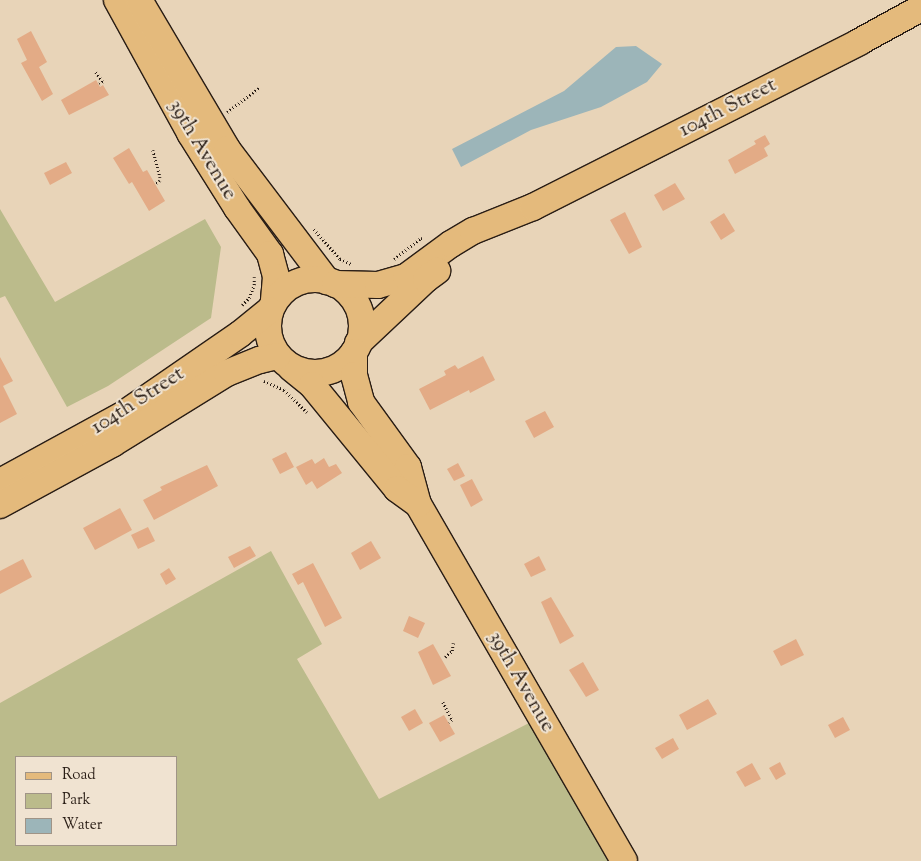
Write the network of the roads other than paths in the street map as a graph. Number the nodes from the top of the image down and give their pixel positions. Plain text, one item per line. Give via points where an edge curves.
1 (117, 0) edge
2 (139, 0) edge
3 (921, 8) edge
4 (201, 127) junction
5 (533, 207) junction
6 (331, 282) junction
7 (272, 306) junction
8 (356, 348) junction
9 (282, 359) junction
10 (0, 482) edge
11 (418, 504) junction
12 (0, 505) edge
13 (624, 861) edge

1 - 4 main road, 39th Avenue
2 - 4 main road, 39th Avenue
3 - 5 main road, 104th Street
4 - 6 main road, 39th Avenue
4 - 7 main road, 39th Avenue via 237,208 270,254 276,277
5 - 6 main road, 104th Street via 458,240 406,277 378,285
5 - 8 main road, 104th Street via 426,279
6 - 7 main road via 312,279 297,282 284,290
6 - 8 main road via 347,292 361,316 362,330
7 - 9 main road via 268,326 270,342
7 - 10 main road, 104th Street via 240,334 124,414
8 - 9 main road via 336,367 314,373 298,370
8 - 11 main road, 39th Avenue via 354,375 361,402 408,467
9 - 11 main road, 39th Avenue via 312,386 397,489
9 - 12 main road, 104th Street via 260,360 227,373 112,444
11 - 13 main road, 39th Avenue

